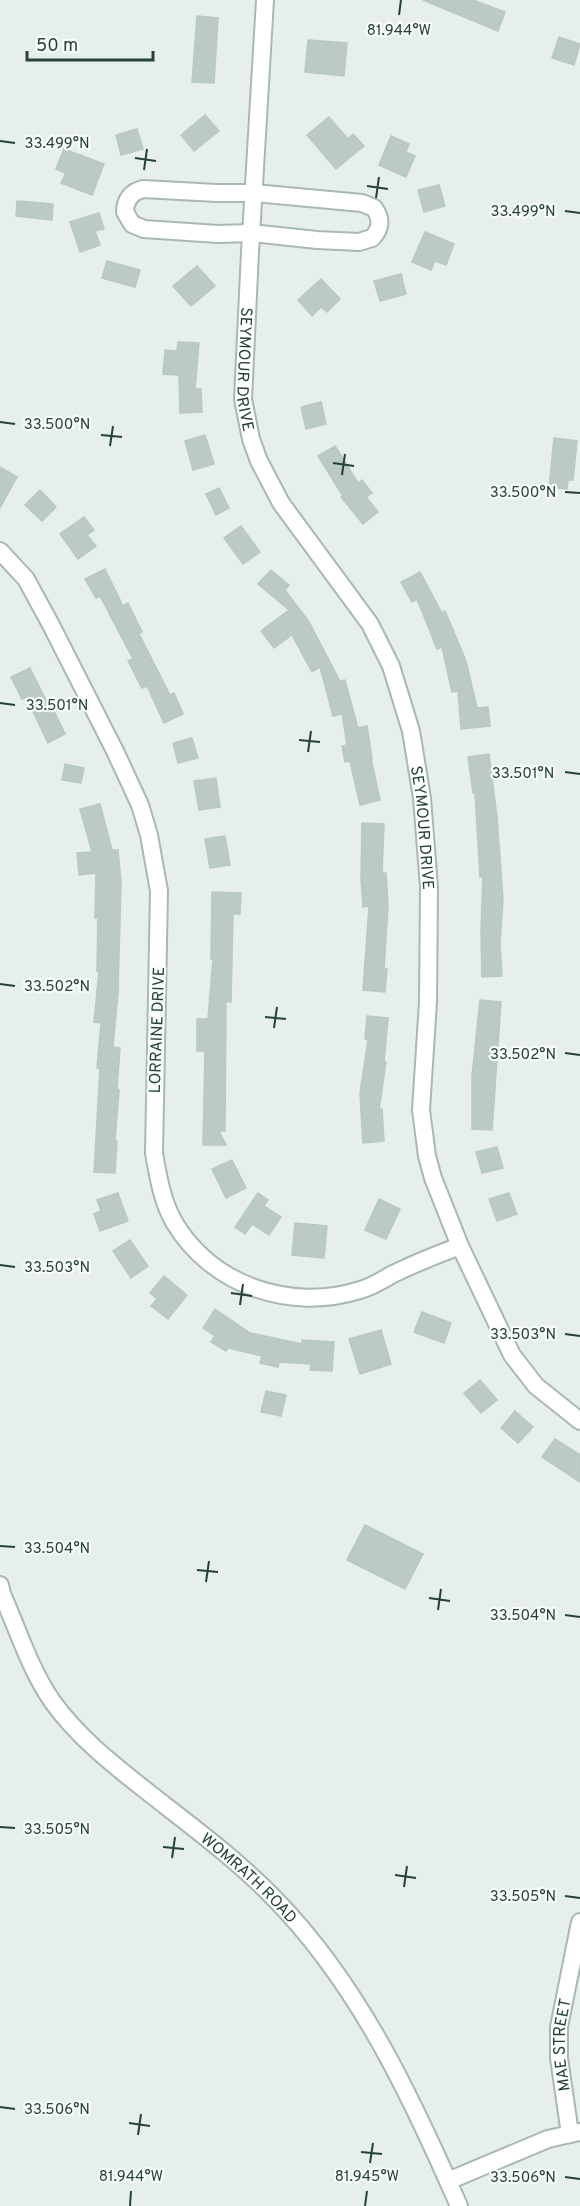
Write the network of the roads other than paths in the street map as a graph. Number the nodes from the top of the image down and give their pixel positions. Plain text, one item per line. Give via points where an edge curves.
1 (266, 0) edge
2 (254, 193) junction
3 (251, 233) junction
4 (0, 551) edge
5 (460, 1246) junction
6 (580, 1421) edge
7 (1, 1592) edge
8 (580, 1922) edge
9 (575, 2133) edge
10 (448, 2181) junction
11 (459, 2206) edge

1 - 2 street, SEYMOUR DRIVE
2 - 3 street, SEYMOUR DRIVE
2 - 3 street via 362,203 374,208 380,220 372,238 358,242
2 - 3 street via 143,189 132,194 125,205 127,219 138,228
3 - 5 street, SEYMOUR DRIVE via 243,399 251,439 281,503 370,624 391,666 411,731 423,798 429,887 428,1002 421,1089 423,1133 433,1178
4 - 5 street, LORRAINE DRIVE via 26,579 51,625 140,804 149,835 159,891 154,1153 173,1221 209,1263 240,1282 294,1298 311,1299 361,1290
5 - 6 street, SEYMOUR DRIVE via 512,1355 536,1386
7 - 10 street, WOMRATH ROAD via 40,1680 66,1719 112,1764 248,1873 315,1946 362,2012 406,2090
8 - 9 street, MAE STREET via 559,2027 559,2058
9 - 10 street via 548,2139
10 - 11 street, WOMRATH ROAD

